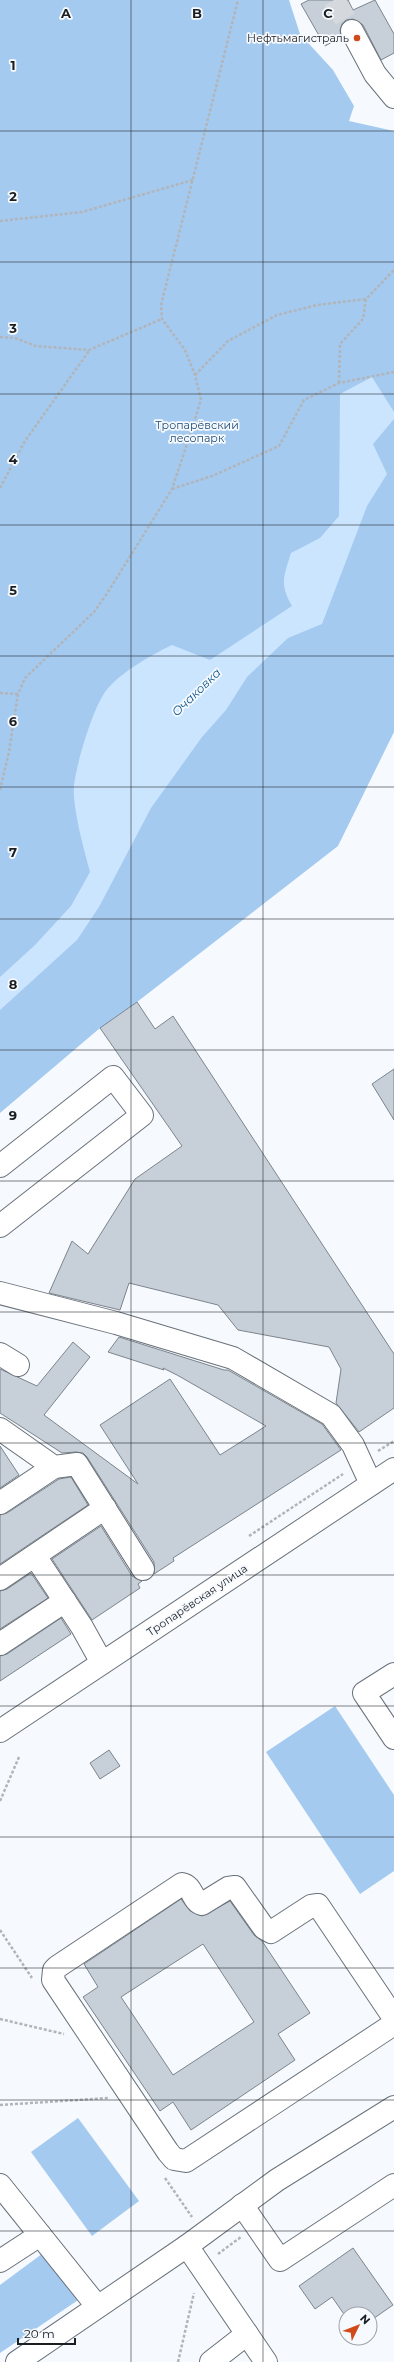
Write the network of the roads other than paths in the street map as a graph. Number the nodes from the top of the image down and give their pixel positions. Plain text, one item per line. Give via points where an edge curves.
1 (352, 31) tunnel mouth
2 (393, 94) edge
3 (0, 1166) edge
4 (0, 1226) edge
5 (0, 1293) edge
6 (0, 1354) edge
7 (18, 1365) dead end
8 (2, 1433) edge
9 (54, 1467) junction
10 (394, 1469) edge
11 (371, 1484) junction
12 (0, 1503) edge
13 (105, 1508) junction
14 (35, 1556) junction
15 (144, 1569) dead end
16 (0, 1579) edge
17 (65, 1601) junction
18 (0, 1644) edge
19 (102, 1663) junction
20 (394, 1674) edge
21 (0, 1731) edge
22 (394, 1738) edge
23 (394, 2018) edge
24 (394, 2024) edge
25 (394, 2107) edge
26 (0, 2185) edge
27 (394, 2185) edge
28 (242, 2205) junction
29 (40, 2235) junction
30 (186, 2246) junction
31 (0, 2261) edge
32 (97, 2306) junction
33 (247, 2334) junction
34 (17, 2362) edge
35 (211, 2362) edge
36 (266, 2362) edge

1 - 2 street via 375,74
3 - 4 street via 113,1077 142,1115
5 - 11 street via 116,1323 233,1358 331,1415 353,1446
6 - 7 street
8 - 9 street
9 - 12 street
9 - 13 street via 77,1464
10 - 11 street, Тропарёвская улица
11 - 19 street, Тропарёвская улица
13 - 14 street
13 - 15 street
14 - 16 street
14 - 17 street
17 - 18 street
17 - 19 street
19 - 21 street, Тропарёвская улица
20 - 22 street via 364,1693
23 - 24 street via 318,1905 311,1906 271,1932 264,1928 235,1887 228,1888 202,1904 188,1887 182,1884 57,1967 53,1975 53,1980 168,2152 174,2159 186,2161
25 - 28 street via 277,2180
26 - 29 street
27 - 28 street via 280,2260
28 - 30 street
29 - 31 street
29 - 32 street
30 - 32 street
30 - 33 street
32 - 34 street
33 - 35 street
33 - 36 street

